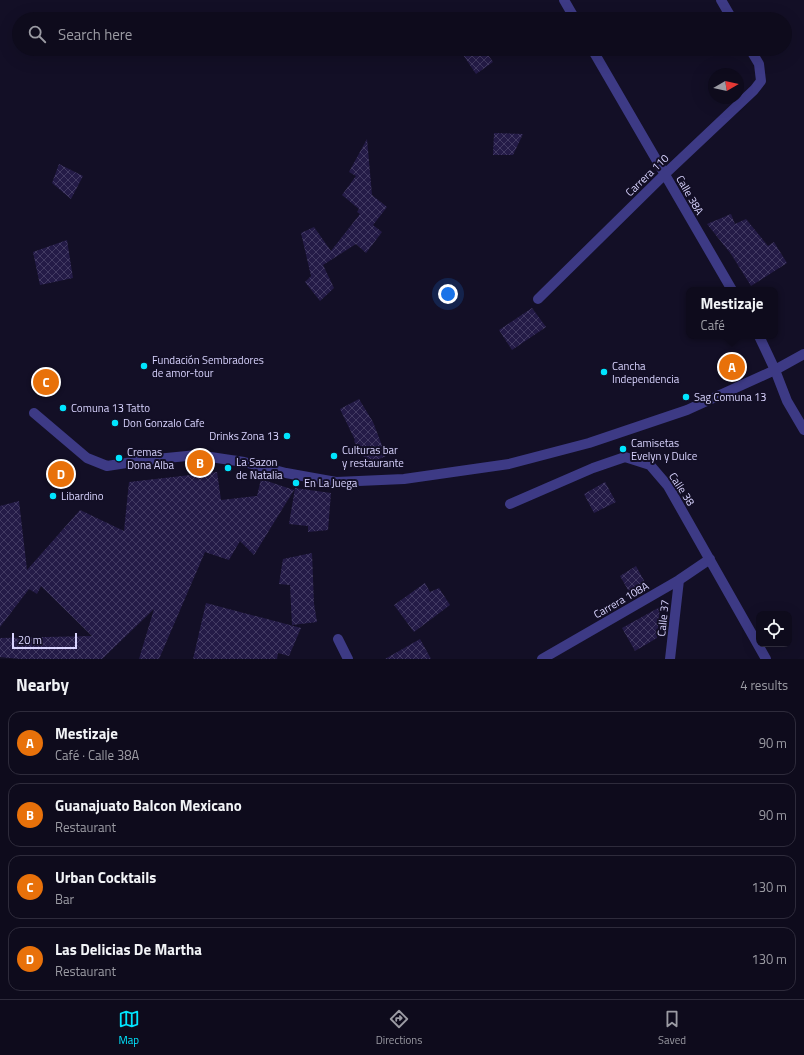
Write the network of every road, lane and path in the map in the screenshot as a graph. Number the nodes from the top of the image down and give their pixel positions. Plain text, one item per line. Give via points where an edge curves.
1 (564, 0) edge
2 (721, 0) edge
3 (571, 12) edge
4 (728, 12) edge
5 (596, 56) edge
6 (754, 56) edge
7 (665, 174) junction
8 (730, 287) edge
9 (538, 299) dead end
10 (760, 339) edge
11 (804, 354) edge
12 (775, 370) junction
13 (34, 414) dead end
14 (804, 430) edge
15 (510, 504) dead end
16 (710, 559) junction
17 (679, 580) junction
18 (338, 639) dead end
19 (348, 659) edge
20 (542, 659) edge
21 (670, 659) edge
22 (766, 659) edge

1 - 3 street
2 - 4 street
5 - 7 street, Calle 38A
6 - 7 street, Carrera 110 via 759,64 761,81
7 - 8 street, Calle 38A
7 - 9 street, Carrera 110
10 - 12 street
11 - 12 street
12 - 13 street via 687,410 589,443 509,464 404,479 336,482 244,462 197,455 107,466 87,458
12 - 14 street via 787,401
15 - 16 street, Calle 38 via 625,457 650,465 668,486
16 - 17 street, Carrera 108A
16 - 22 street, Calle 38
17 - 20 street, Carrera 108A
17 - 21 street, Calle 37
18 - 19 street

